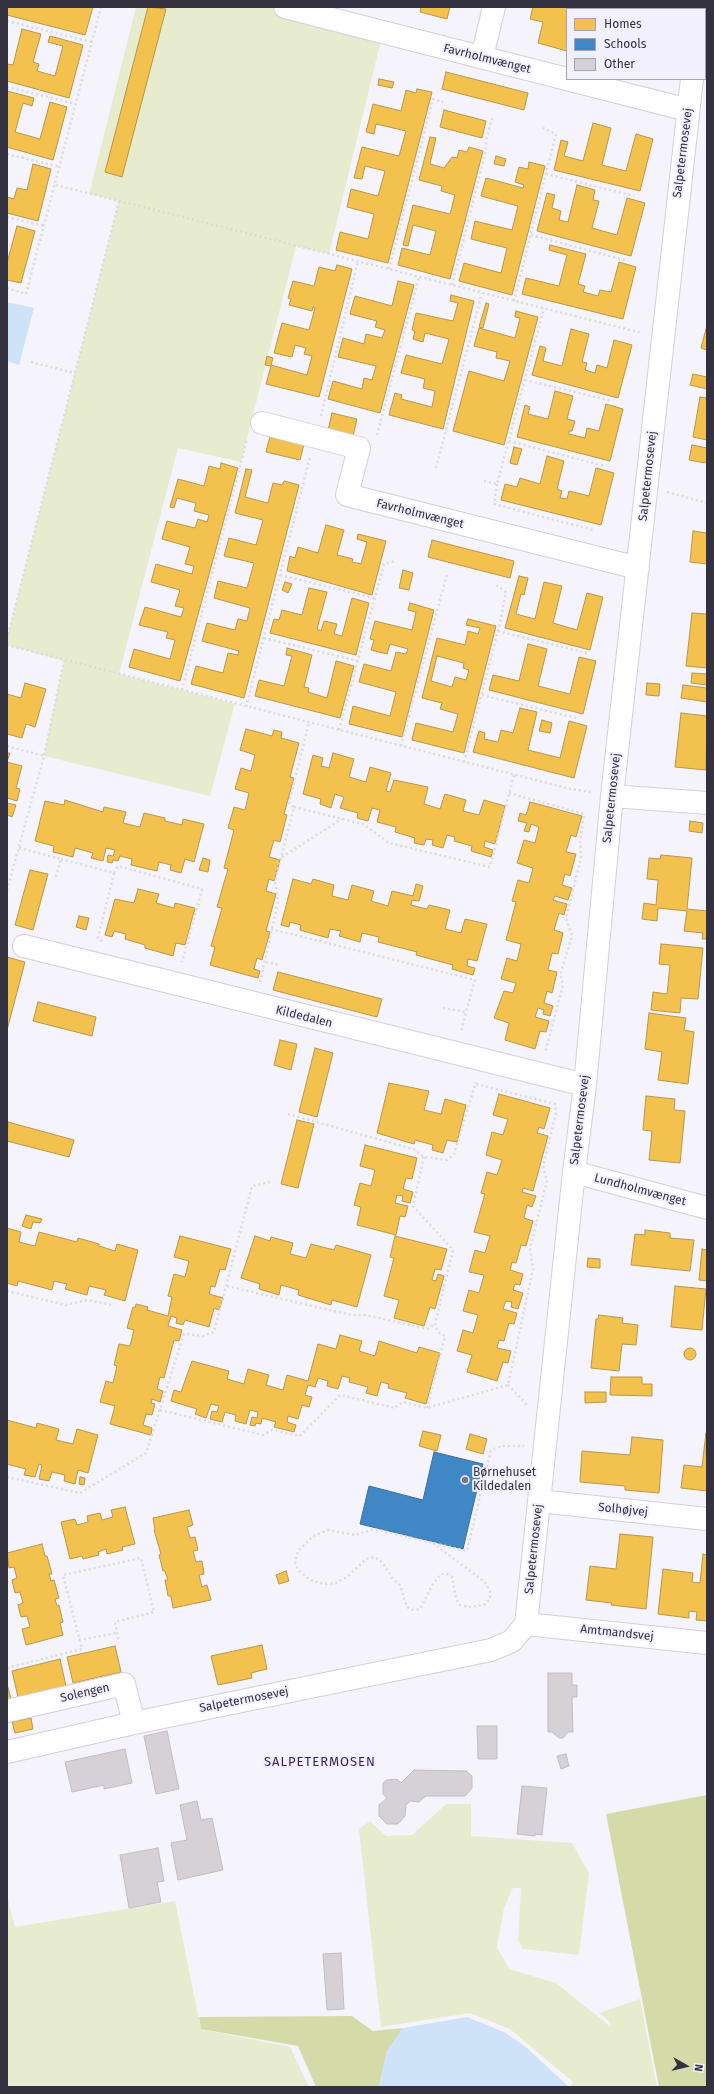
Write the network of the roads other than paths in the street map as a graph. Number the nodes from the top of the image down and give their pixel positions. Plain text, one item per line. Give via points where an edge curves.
1 (285, 7) edge
2 (494, 7) edge
3 (482, 57) junction
4 (566, 79) edge
5 (571, 80) edge
6 (692, 80) edge
7 (688, 110) junction
8 (262, 423) road end
9 (638, 568) junction
10 (612, 796) junction
11 (707, 803) edge
12 (24, 946) dead end
13 (585, 1085) junction
14 (574, 1172) junction
15 (707, 1208) edge
16 (539, 1501) junction
17 (707, 1519) edge
18 (526, 1624) junction
19 (707, 1643) edge
20 (7, 1711) edge
21 (134, 1723) junction
22 (7, 1752) edge

1 - 3 street, Favrholmvænget
2 - 3 street
3 - 4 street, Favrholmvænget
5 - 7 street, Favrholmvænget
6 - 7 street, Salpetermosevej
7 - 9 street, Salpetermosevej
8 - 9 street, Favrholmvænget via 359,448 347,495
9 - 10 street, Salpetermosevej
10 - 11 street
10 - 13 street, Salpetermosevej
12 - 13 street, Kildedalen
13 - 14 street, Salpetermosevej
14 - 15 street, Lundholmvænget
14 - 16 street, Salpetermosevej
16 - 17 street, Solhøjvej
16 - 18 street, Salpetermosevej
18 - 19 street, Amtmandsvej
18 - 21 street, Salpetermosevej via 512,1641 491,1650
20 - 21 street, Solengen via 124,1684
21 - 22 street, Salpetermosevej

